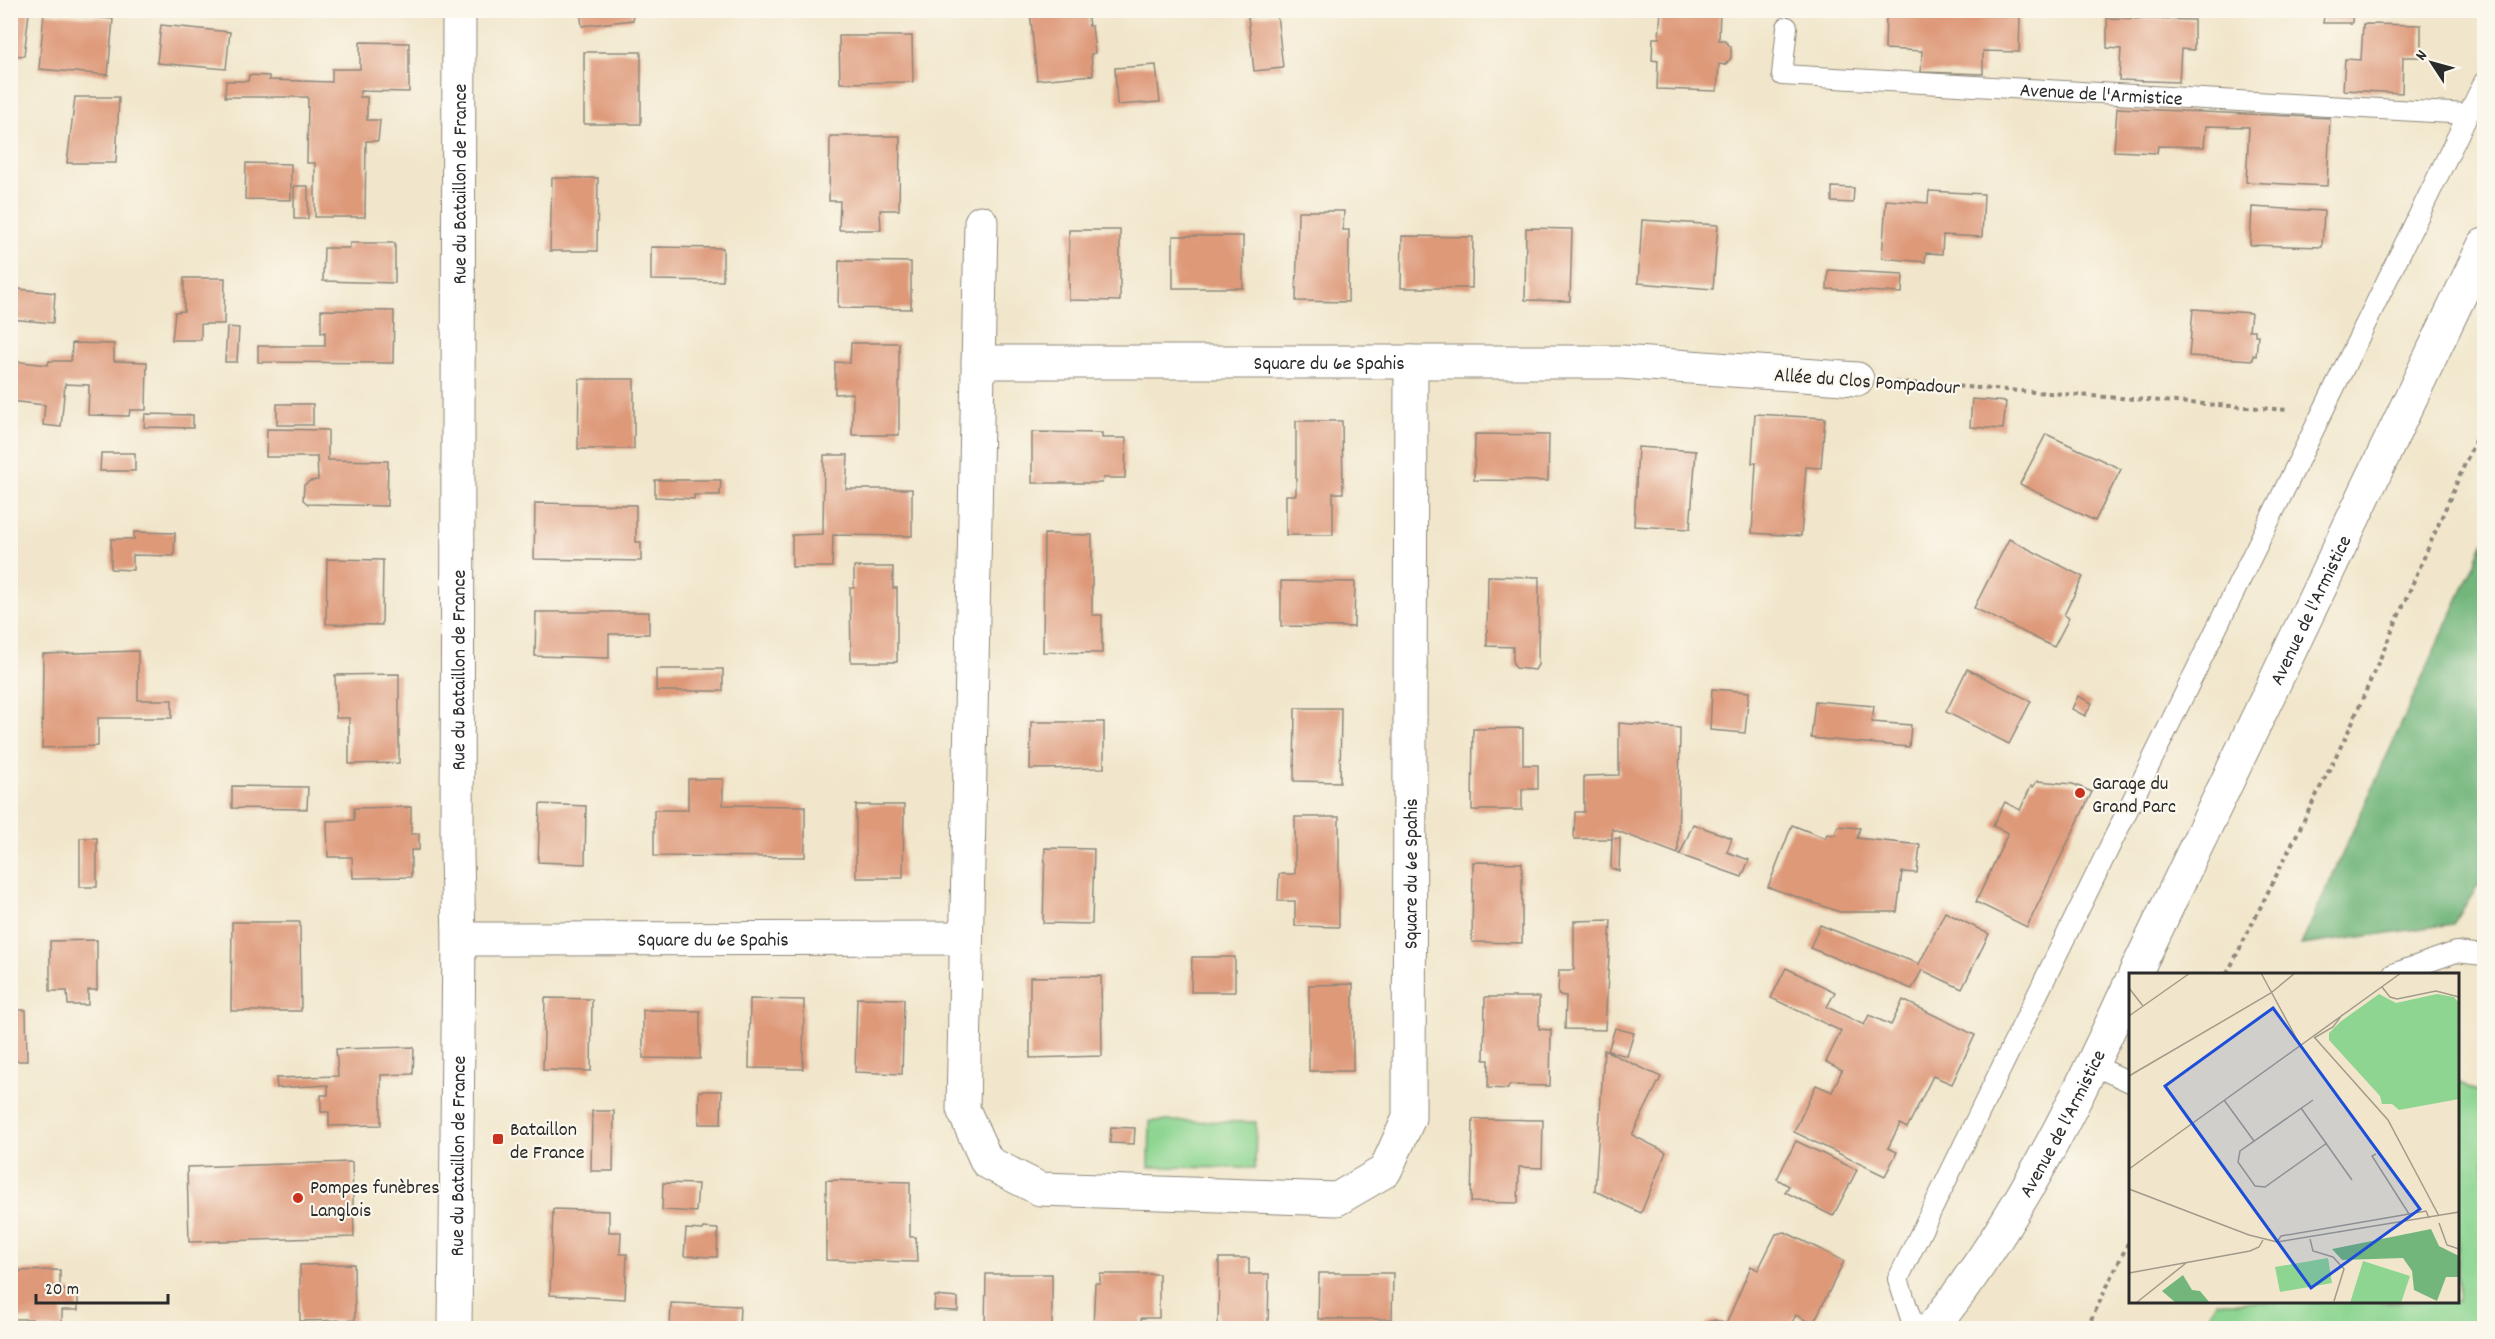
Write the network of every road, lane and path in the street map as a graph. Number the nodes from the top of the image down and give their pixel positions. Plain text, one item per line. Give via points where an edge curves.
1 (459, 10) edge
2 (1786, 27) dead end
3 (2484, 82) edge
4 (2468, 114) junction
5 (981, 222) dead end
6 (2484, 245) edge
7 (978, 362) junction
8 (1411, 362) junction
9 (1857, 379) joint
10 (2322, 412) junction
11 (2484, 420) edge
12 (966, 938) junction
13 (459, 939) junction
14 (2484, 955) edge
15 (2136, 973) edge
16 (2228, 973) edge
17 (2398, 973) edge
18 (2129, 986) edge
19 (2093, 1065) junction
20 (2129, 1082) edge
21 (2129, 1241) edge
22 (454, 1329) edge
23 (1914, 1329) edge
24 (1932, 1329) edge
25 (2087, 1329) edge

1 - 13 street, Rue du Bataillon de France
2 - 4 lane, Avenue de l'Armistice via 1782,75
3 - 4 lane
4 - 10 lane
5 - 7 street, Square du 6e Spahis
6 - 15 street, Avenue de l'Armistice
7 - 8 street, Square du 6e Spahis
7 - 12 street, Square du 6e Spahis
8 - 9 street, Allée du Clos Pompadour via 1621,362
8 - 12 street, Square du 6e Spahis via 1409,1118 1385,1171 1336,1198 1040,1189 987,1162 963,1109
9 - 10 path, Allée du Clos Pompadour
10 - 23 lane via 1898,1280
11 - 16 path via 2348,732
12 - 13 street, Square du 6e Spahis
13 - 22 street, Rue du Bataillon de France
14 - 17 lane via 2456,952
18 - 19 street, Avenue de l'Armistice
19 - 20 lane
19 - 24 street, Avenue de l'Armistice via 2040,1166 1962,1292
21 - 25 path

